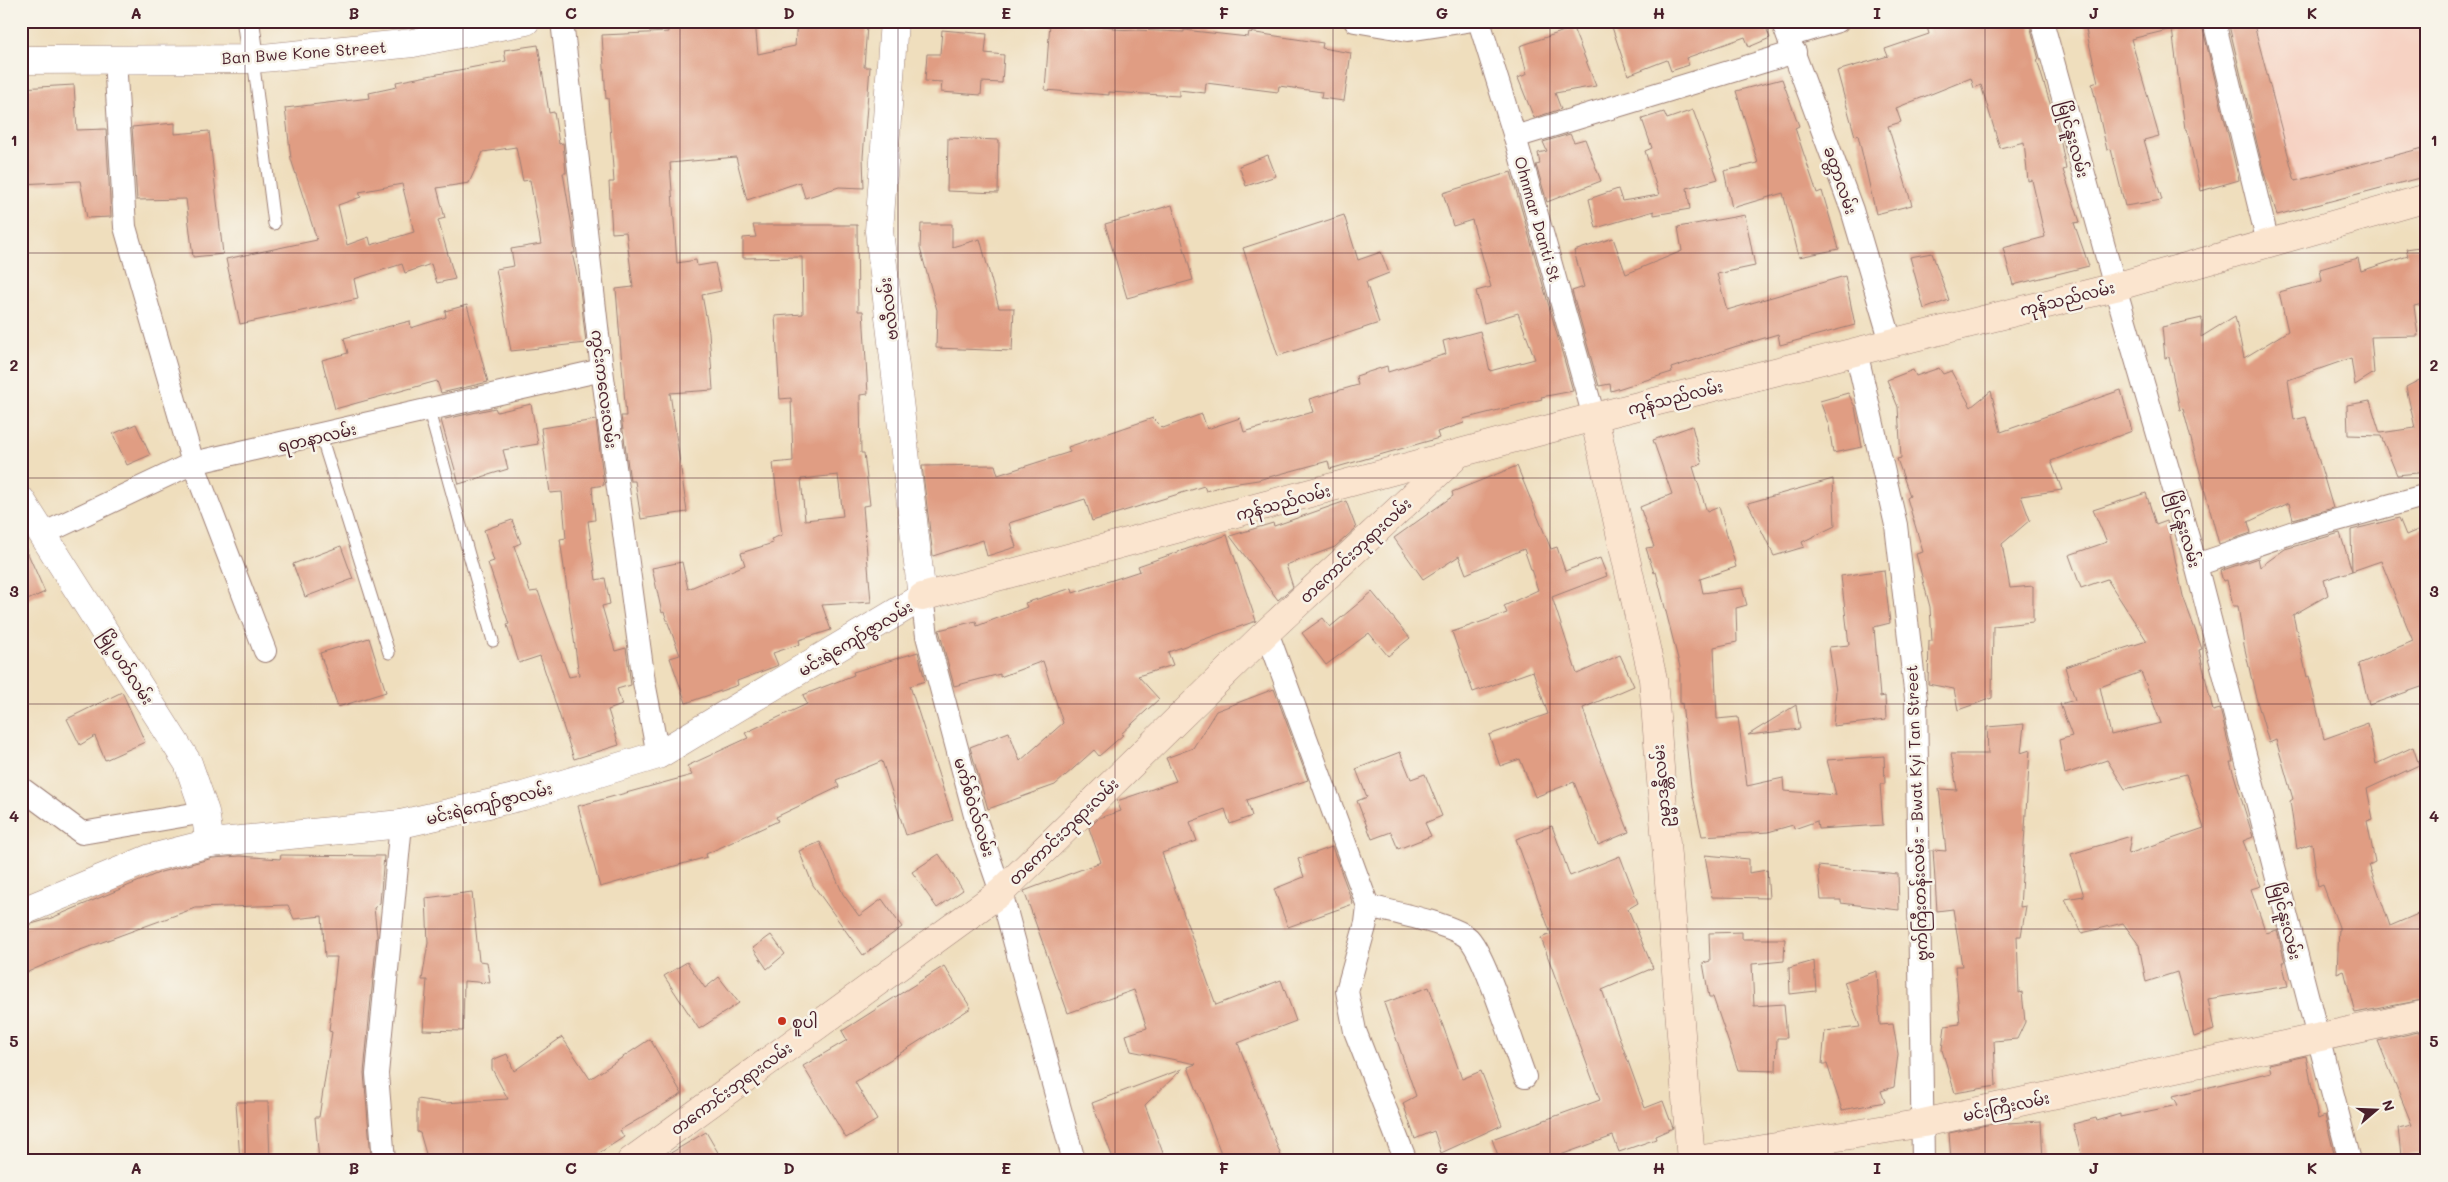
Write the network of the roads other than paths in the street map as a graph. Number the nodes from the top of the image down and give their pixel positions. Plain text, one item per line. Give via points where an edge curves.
1 (248, 21) edge
2 (526, 21) edge
3 (562, 21) edge
4 (894, 21) edge
5 (1355, 21) edge
6 (1467, 21) edge
7 (1479, 21) edge
8 (1838, 21) edge
9 (2042, 21) edge
10 (2214, 21) edge
11 (1788, 36) edge
12 (115, 59) junction
13 (253, 59) junction
14 (21, 60) edge
15 (1515, 137) junction
16 (2427, 198) edge
17 (274, 224) dead end
18 (2268, 243) junction
19 (2115, 286) junction
20 (1891, 342) junction
21 (1856, 351) junction
22 (602, 370) junction
23 (429, 411) junction
24 (1594, 417) junction
25 (321, 436) junction
26 (1456, 456) junction
27 (193, 464) junction
28 (2427, 495) edge
29 (21, 500) edge
30 (43, 534) junction
31 (2196, 565) junction
32 (922, 597) junction
33 (1267, 632) junction
34 (493, 641) dead end
35 (265, 651) dead end
36 (389, 654) dead end
37 (658, 755) junction
38 (21, 788) edge
39 (205, 812) junction
40 (401, 824) junction
41 (210, 843) junction
42 (1001, 892) junction
43 (1368, 906) junction
44 (21, 912) edge
45 (2427, 1014) edge
46 (2318, 1039) junction
47 (1525, 1077) dead end
48 (1924, 1124) junction
49 (384, 1161) edge
50 (631, 1161) edge
51 (1074, 1161) edge
52 (1406, 1161) edge
53 (1690, 1161) edge
54 (1923, 1161) edge
55 (2350, 1161) edge

1 - 13 street
2 - 13 street, Ban Bwe Kone Street via 413,43
3 - 22 street, ကွင်းကလေးလမ်း
4 - 32 street, ဗလီလမ်း via 879,231
5 - 6 street via 1408,30
7 - 15 street, Ohnmar Danti St
8 - 11 street
9 - 19 street, မြိုင်နူးလမ်း
10 - 18 street
11 - 15 street
11 - 20 street, ခတ္တာလမ်း via 1852,210
12 - 13 street, Ban Bwe Kone Street
12 - 14 street, Ban Bwe Kone Street
12 - 27 street via 124,227
13 - 17 lane
15 - 24 street, Ohnmar Danti St
16 - 18 main road, ကုန်သည်လမ်း
18 - 19 main road, ကုန်သည်လမ်း
19 - 20 main road, ကုန်သည်လမ်း
19 - 31 street, မြိုင်နူးလမ်း
20 - 21 main road, ကုန်သည်လမ်း
21 - 24 main road, ကုန်သည်လမ်း
21 - 48 street, ဗွက်ကြီးတန်းလမ်း - Bwat Kyi Tan Street via 1896,525 1916,699
22 - 23 street, ရတနာလမ်း
22 - 37 street, ကွင်းကလေးလမ်း via 644,682
23 - 25 street, ရတနာလမ်း
23 - 34 lane
24 - 26 main road, ကုန်သည်လမ်း
24 - 53 main road, ဥမ္မာဒန္တီလမ်း via 1653,679
25 - 27 street, ရတနာလမ်း
25 - 36 lane
26 - 32 main road, ကုန်သည်လမ်း
26 - 33 main road, တကောင်းဘုရားလမ်း
27 - 30 street, ရတနာလမ်း
27 - 35 street
28 - 31 street via 2294,532
29 - 30 street, မြို့ပတ်လမ်း
30 - 39 street, မြို့ပတ်လမ်း via 188,763
31 - 46 street, မြိုင်နူးလမ်း
32 - 37 street, မင်းရဲကျော်ဇွာလမ်း
32 - 42 street, မက်စ်ဝဲလ်လမ်း via 927,636 977,823
33 - 42 main road, တကောင်းဘုရားလမ်း
33 - 43 street
37 - 40 street, မင်းရဲကျော်ဇွာလမ်း via 523,796
38 - 39 street via 82,833
39 - 41 street, မြို့ပတ်လမ်း
40 - 41 street, မင်းရဲကျော်ဇွာလမ်း
40 - 49 street via 377,1074
41 - 44 street, မင်းရဲကျော်ဇွာလမ်း via 151,858
42 - 50 main road, တကောင်းဘုရားလမ်း
42 - 51 street, မက်စ်ဝဲလ်လမ်း
43 - 47 street via 1438,925 1467,937 1482,959
43 - 52 street via 1347,991 1355,1031
45 - 46 main road, မင်းကြီးလမ်း
46 - 48 main road, မင်းကြီးလမ်း
46 - 55 street, မြိုင်နူးလမ်း
48 - 53 main road, မင်းကြီးလမ်း
48 - 54 street, ဗွက်ကြီးတန်းလမ်း - Bwat Kyi Tan Street

